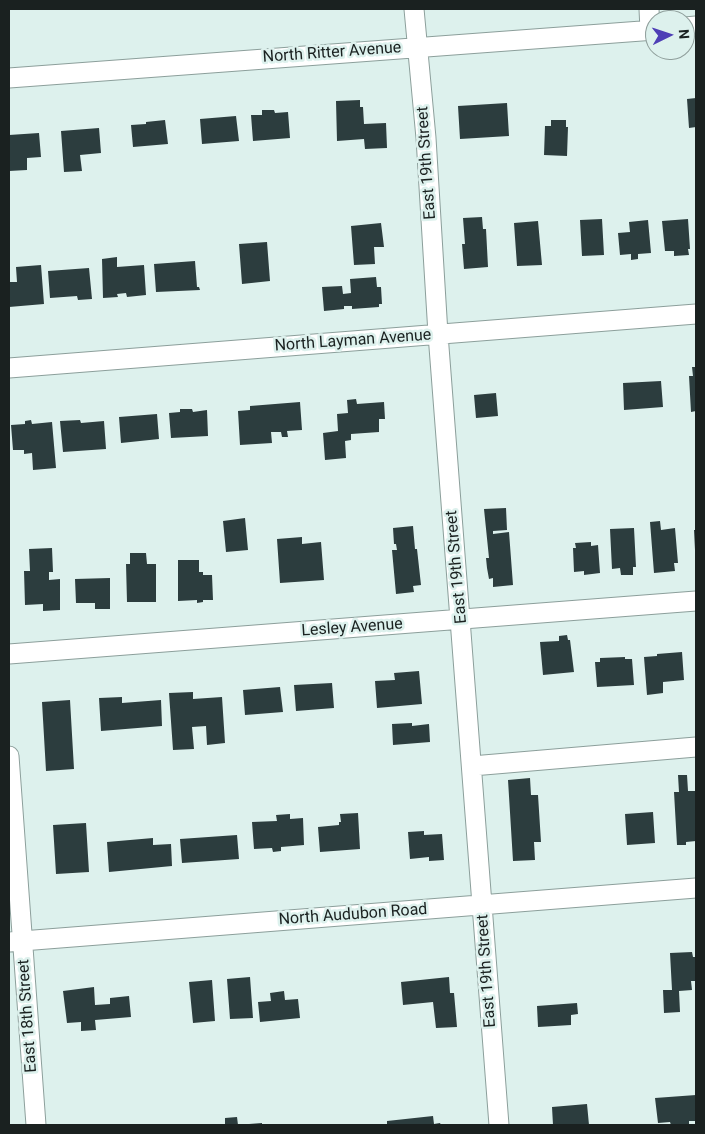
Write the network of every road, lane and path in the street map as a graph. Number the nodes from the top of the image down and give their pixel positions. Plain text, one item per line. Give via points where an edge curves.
1 (414, 9) edge
2 (645, 31) edge
3 (418, 47) junction
4 (9, 78) edge
5 (696, 314) edge
6 (438, 334) junction
7 (9, 368) edge
8 (696, 601) edge
9 (461, 619) junction
10 (9, 654) edge
11 (696, 748) edge
12 (9, 756) edge
13 (472, 766) junction
14 (10, 798) edge
15 (696, 888) edge
16 (482, 905) junction
17 (16, 942) edge
18 (36, 1125) edge
19 (499, 1125) edge

1 - 3 street, East 19th Street
2 - 3 street, North Ritter Avenue
3 - 4 street, North Ritter Avenue
3 - 6 street, East 19th Street
5 - 6 street, North Layman Avenue
6 - 7 street, North Layman Avenue
6 - 9 street, East 19th Street
8 - 9 street, Lesley Avenue
9 - 10 street, Lesley Avenue
9 - 13 street, East 19th Street
11 - 13 street
12 - 14 street, East 18th Street
13 - 16 street, East 19th Street
14 - 17 street, East 18th Street
15 - 16 street, North Audubon Road
16 - 17 street, North Audubon Road
16 - 19 street, East 19th Street
17 - 18 street, East 18th Street

